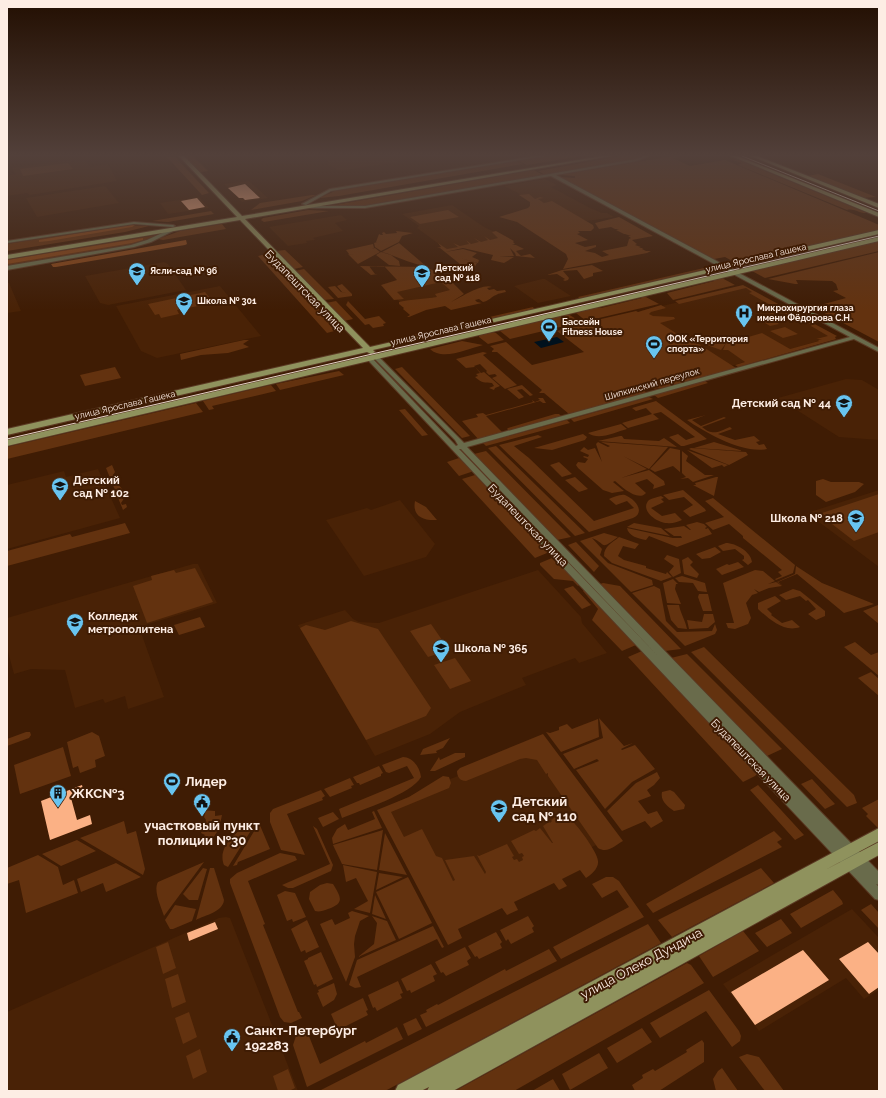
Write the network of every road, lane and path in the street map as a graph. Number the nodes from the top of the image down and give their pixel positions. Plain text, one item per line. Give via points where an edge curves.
1 (227, 207) edge
2 (228, 207) edge
3 (296, 207) edge
4 (612, 207) edge
5 (860, 207) edge
6 (879, 215) edge
7 (237, 217) junction
8 (174, 227) junction
9 (879, 232) edge
10 (879, 239) edge
11 (7, 242) edge
12 (7, 253) edge
13 (7, 257) edge
14 (724, 267) junction
15 (7, 268) edge
16 (735, 273) junction
17 (855, 337) junction
18 (365, 350) junction
19 (879, 350) edge
20 (372, 357) junction
21 (7, 432) edge
22 (7, 443) edge
23 (459, 447) junction
24 (879, 834) edge
25 (879, 848) edge
26 (850, 857) junction
27 (879, 880) edge
28 (879, 895) edge
29 (404, 1091) edge
30 (436, 1091) edge

1 - 7 street, Будапештская улица
2 - 7 street, Будапештская улица
3 - 7 street
4 - 14 street
5 - 6 street
7 - 8 street
7 - 18 street, Будапештская улица
8 - 11 street via 134,223
8 - 12 street
8 - 13 street
8 - 15 street via 149,242
9 - 14 street, улица Ярослава Гашека
10 - 16 street, улица Ярослава Гашека
14 - 16 street
14 - 18 street, улица Ярослава Гашека
16 - 17 street
16 - 20 street, улица Ярослава Гашека
17 - 19 street
17 - 23 street, Шипкинский переулок
18 - 20 street, Будапештская улица
18 - 21 street, улица Ярослава Гашека
20 - 22 street, улица Ярослава Гашека
20 - 23 street, Будапештская улица
23 - 26 street, Будапештская улица
24 - 26 street, улица Олеко Дундича
25 - 26 street, улица Олеко Дундича
26 - 27 street, Будапештская улица
26 - 28 street, Будапештская улица
26 - 29 street, улица Олеко Дундича
26 - 30 street, улица Олеко Дундича

